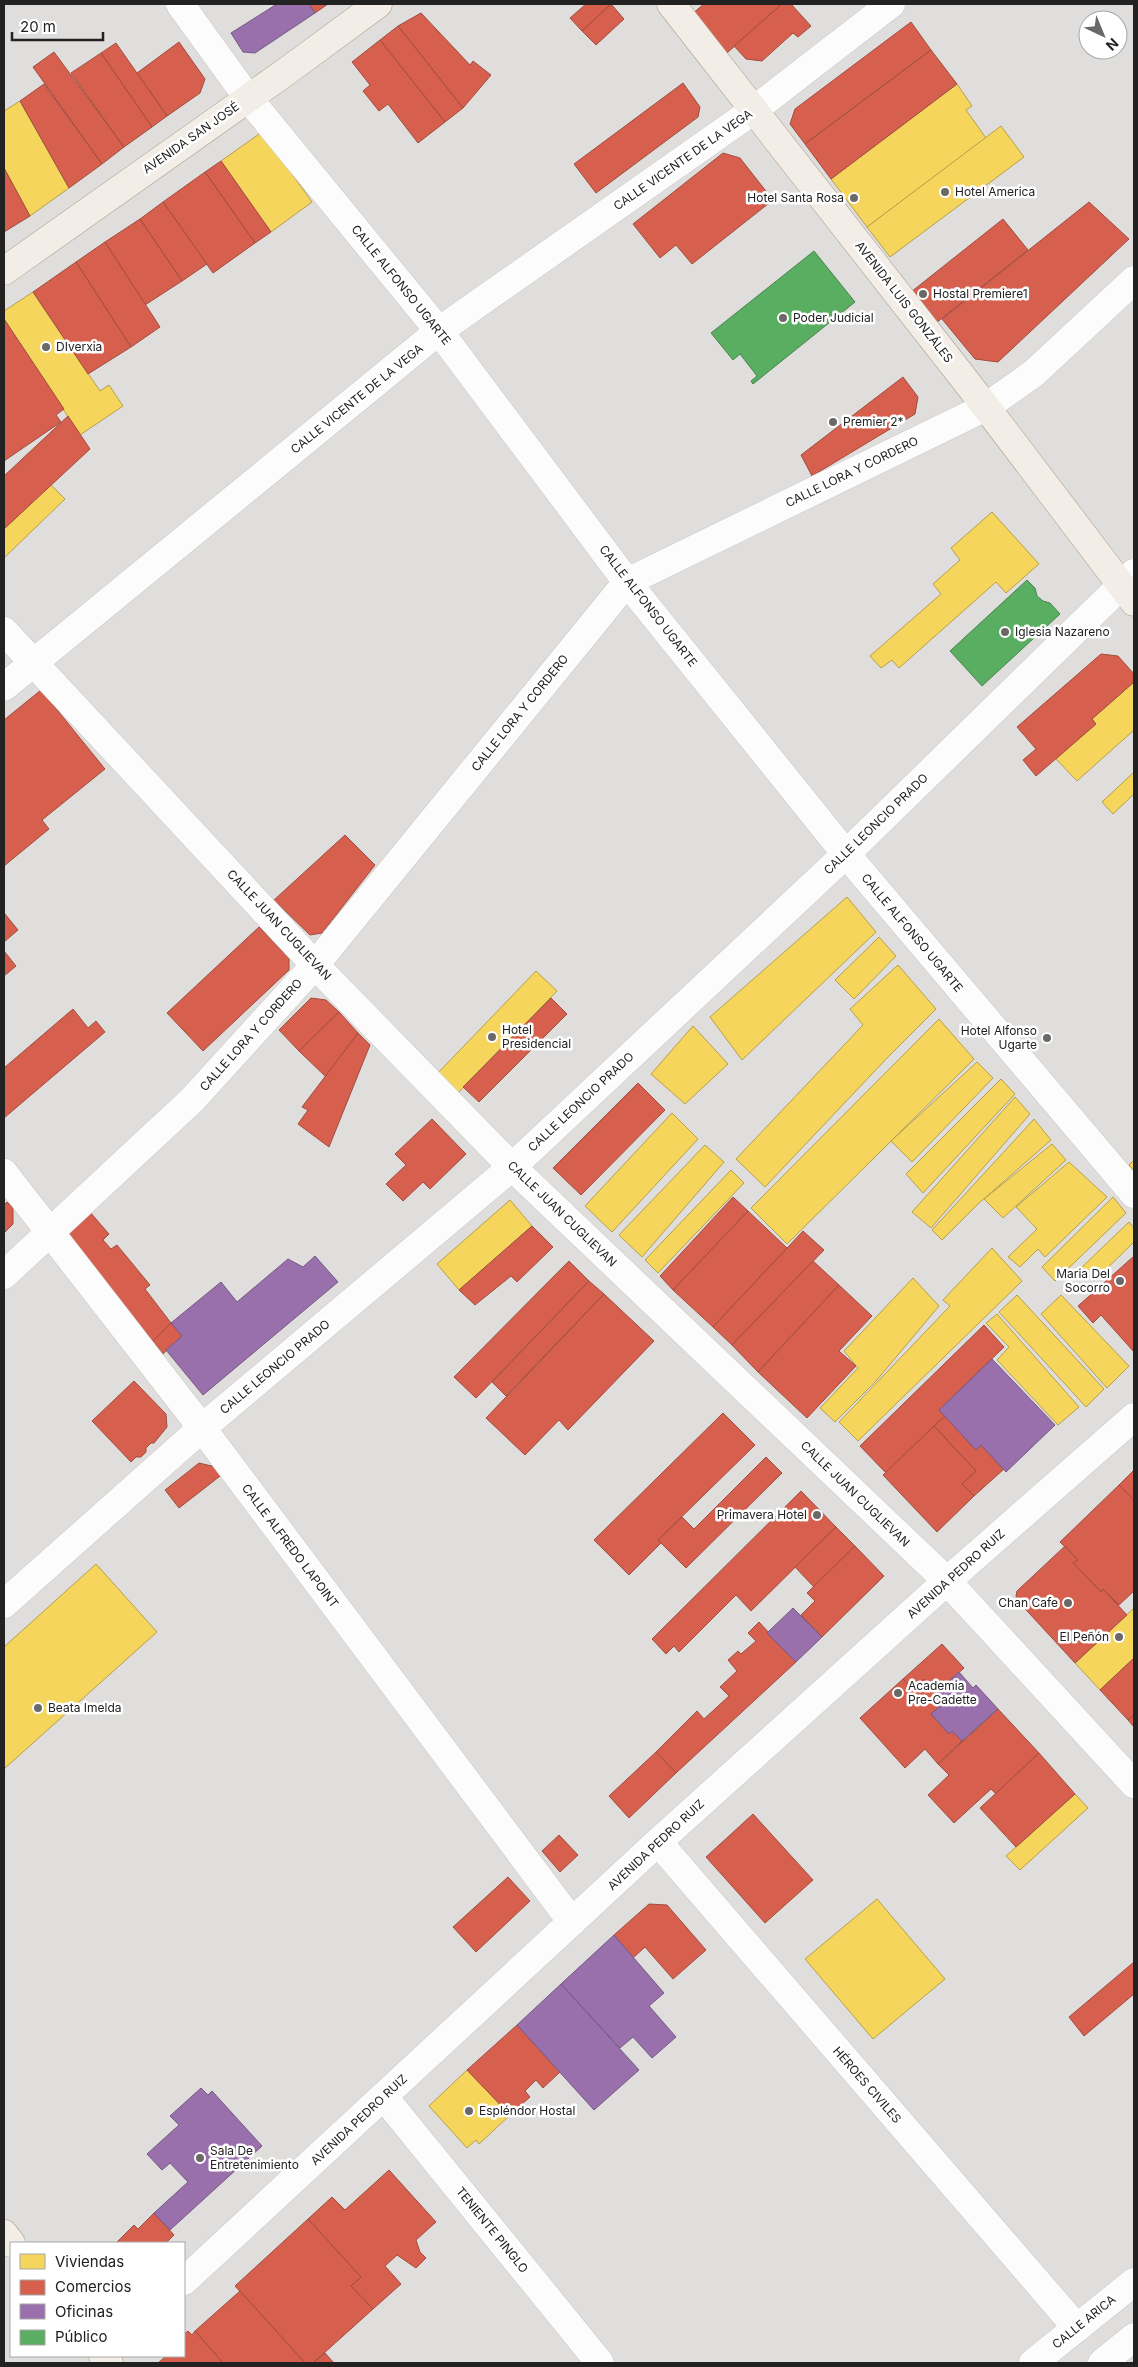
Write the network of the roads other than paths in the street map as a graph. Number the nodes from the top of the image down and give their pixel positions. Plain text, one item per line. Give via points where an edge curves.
1 (180, 4) edge
2 (378, 4) edge
3 (671, 4) edge
4 (891, 4) edge
5 (248, 98) junction
6 (754, 110) junction
7 (4, 271) edge
8 (1134, 280) edge
9 (439, 331) junction
10 (986, 407) junction
11 (627, 582) junction
12 (1130, 587) edge
13 (4, 631) edge
14 (34, 664) junction
15 (4, 687) edge
16 (846, 854) junction
17 (315, 965) junction
18 (512, 1167) junction
19 (4, 1173) edge
20 (1134, 1194) edge
21 (51, 1232) junction
22 (4, 1275) edge
23 (1134, 1417) edge
24 (202, 1428) junction
25 (947, 1582) junction
26 (4, 1604) edge
27 (1134, 1784) edge
28 (658, 1842) junction
29 (572, 1922) junction
30 (384, 2097) junction
31 (185, 2280) edge
32 (1134, 2282) edge
33 (1076, 2328) junction
34 (1134, 2337) edge
35 (600, 2363) edge
36 (1033, 2363) edge
37 (1102, 2363) edge

1 - 5 street, CALLE ALFONSO UGARTE
2 - 5 main road, AVENIDA SAN JOSÉ
3 - 6 main road, AVENIDA LUIS GONZÁLES
4 - 6 street, CALLE VICENTE DE LA VEGA
5 - 7 main road, AVENIDA SAN JOSÉ
5 - 9 street, CALLE ALFONSO UGARTE
6 - 9 street, CALLE VICENTE DE LA VEGA
6 - 10 main road, AVENIDA LUIS GONZÁLES
8 - 10 street, CALLE LORA Y CORDERO via 1034,373
9 - 11 street, CALLE ALFONSO UGARTE
9 - 14 street, CALLE VICENTE DE LA VEGA
10 - 11 street, CALLE LORA Y CORDERO
10 - 12 main road, AVENIDA LUIS GONZÁLES
11 - 16 street, CALLE ALFONSO UGARTE
11 - 17 street, CALLE LORA Y CORDERO
12 - 16 street, CALLE LEONCIO PRADO
13 - 14 street, CALLE JUAN CUGLIEVAN
14 - 15 street, CALLE VICENTE DE LA VEGA
14 - 17 street, CALLE JUAN CUGLIEVAN
16 - 18 street, CALLE LEONCIO PRADO
16 - 20 street, CALLE ALFONSO UGARTE
17 - 18 street, CALLE JUAN CUGLIEVAN
17 - 21 street, CALLE LORA Y CORDERO via 192,1100
18 - 24 street, CALLE LEONCIO PRADO
18 - 25 street, CALLE JUAN CUGLIEVAN
19 - 21 street, CALLE ALFREDO LAPOINT
21 - 22 street, CALLE LORA Y CORDERO
21 - 24 street, CALLE ALFREDO LAPOINT
23 - 25 street, AVENIDA PEDRO RUIZ
24 - 26 street, CALLE LEONCIO PRADO
24 - 29 street, CALLE ALFREDO LAPOINT
25 - 27 street, CALLE JUAN CUGLIEVAN
25 - 28 street, AVENIDA PEDRO RUIZ
28 - 29 street, AVENIDA PEDRO RUIZ
28 - 33 street, HÉROES CIVILES
29 - 30 street, AVENIDA PEDRO RUIZ
30 - 31 street, AVENIDA PEDRO RUIZ
30 - 35 street, TENIENTE PINGLO
32 - 33 street, CALLE ARICA
33 - 36 street, CALLE ARICA
34 - 37 street

